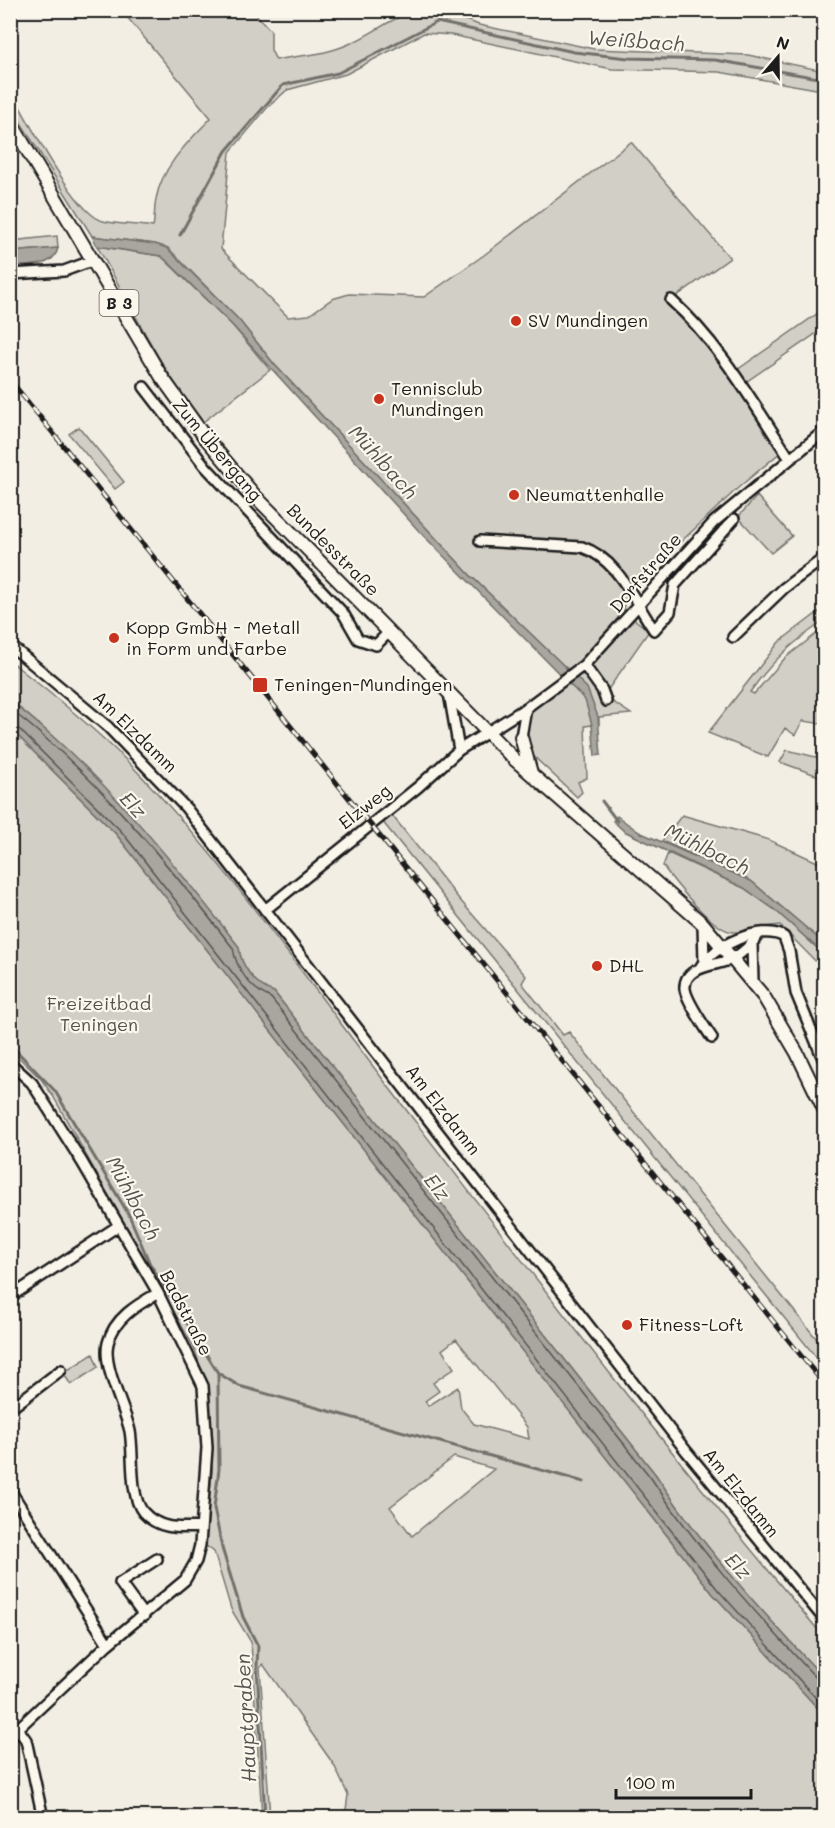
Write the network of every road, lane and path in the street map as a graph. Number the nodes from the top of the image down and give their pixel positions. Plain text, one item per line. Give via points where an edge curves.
1 (10, 121) edge
2 (94, 260) junction
3 (10, 274) edge
4 (671, 300) dead end
5 (144, 387) dead end
6 (825, 431) edge
7 (790, 459) junction
8 (734, 519) dead end
9 (480, 541) dead end
10 (825, 558) edge
11 (638, 607) junction
12 (389, 632) junction
13 (733, 637) dead end
14 (10, 645) edge
15 (584, 665) junction
16 (449, 692) junction
17 (606, 701) dead end
18 (526, 708) junction
19 (488, 732) junction
20 (521, 737) joint
21 (459, 750) junction
22 (531, 774) junction
23 (265, 910) junction
24 (703, 924) junction
25 (759, 934) junction
26 (752, 945) junction
27 (723, 946) junction
28 (734, 958) junction
29 (702, 964) junction
30 (753, 981) junction
31 (712, 1038) dead end
32 (825, 1061) edge
33 (10, 1063) edge
34 (825, 1109) edge
35 (118, 1226) junction
36 (158, 1293) junction
37 (10, 1297) edge
38 (61, 1370) dead end
39 (10, 1409) edge
40 (10, 1490) edge
41 (201, 1527) junction
42 (157, 1559) dead end
43 (144, 1616) junction
44 (825, 1619) edge
45 (108, 1644) junction
46 (14, 1733) edge
47 (43, 1818) edge

1 - 2 main road, B 3
2 - 3 street via 64,272
2 - 12 main road, Bundesstraße / B 3 via 161,376 210,444 255,496
4 - 7 street via 699,325 720,352
5 - 12 street, Zum Übergang via 205,466 343,613 358,639 376,645
6 - 7 street, Dorfstraße
7 - 11 street, Dorfstraße via 722,515
8 - 11 street, Dorfstraße via 675,585 670,612 654,630
9 - 11 street via 594,551 612,565
10 - 13 street via 784,588
11 - 15 street, Dorfstraße
12 - 16 main road, Bundesstraße / B 3
14 - 23 street, Am Elzdamm via 73,695 142,760 219,848
15 - 17 street
15 - 18 street, Dorfstraße
16 - 19 main road, Bundesstraße / B 3
16 - 21 street
18 - 19 street, Dorfstraße
18 - 20 street
19 - 21 street, Elzweg
19 - 22 main road, Bundesstraße / B 3
20 - 22 main road
21 - 23 street, Elzweg
22 - 24 main road, Bundesstraße / B 3
23 - 44 street, Am Elzdamm via 687,1452
24 - 27 main road, B 3
24 - 29 street
25 - 26 street
25 - 27 street
25 - 32 street via 774,932 786,941 796,993
26 - 28 street
26 - 30 street
27 - 28 main road, B 3
27 - 29 street
28 - 29 street via 716,965
28 - 30 main road, B 3
29 - 31 street via 692,973 685,989
30 - 34 main road, B 3 via 783,1026
33 - 35 street, Badstraße via 32,1083
35 - 36 street, Badstraße
35 - 37 street
36 - 41 street, Badstraße via 203,1386 207,1448
36 - 41 street via 117,1322 107,1346 110,1364 130,1430 140,1509 164,1527
38 - 39 street
40 - 45 street
41 - 43 street, Badstraße via 196,1561 184,1580
42 - 43 street via 120,1583
43 - 45 street, Badstraße
45 - 46 street, Badstraße
46 - 47 street via 28,1747

